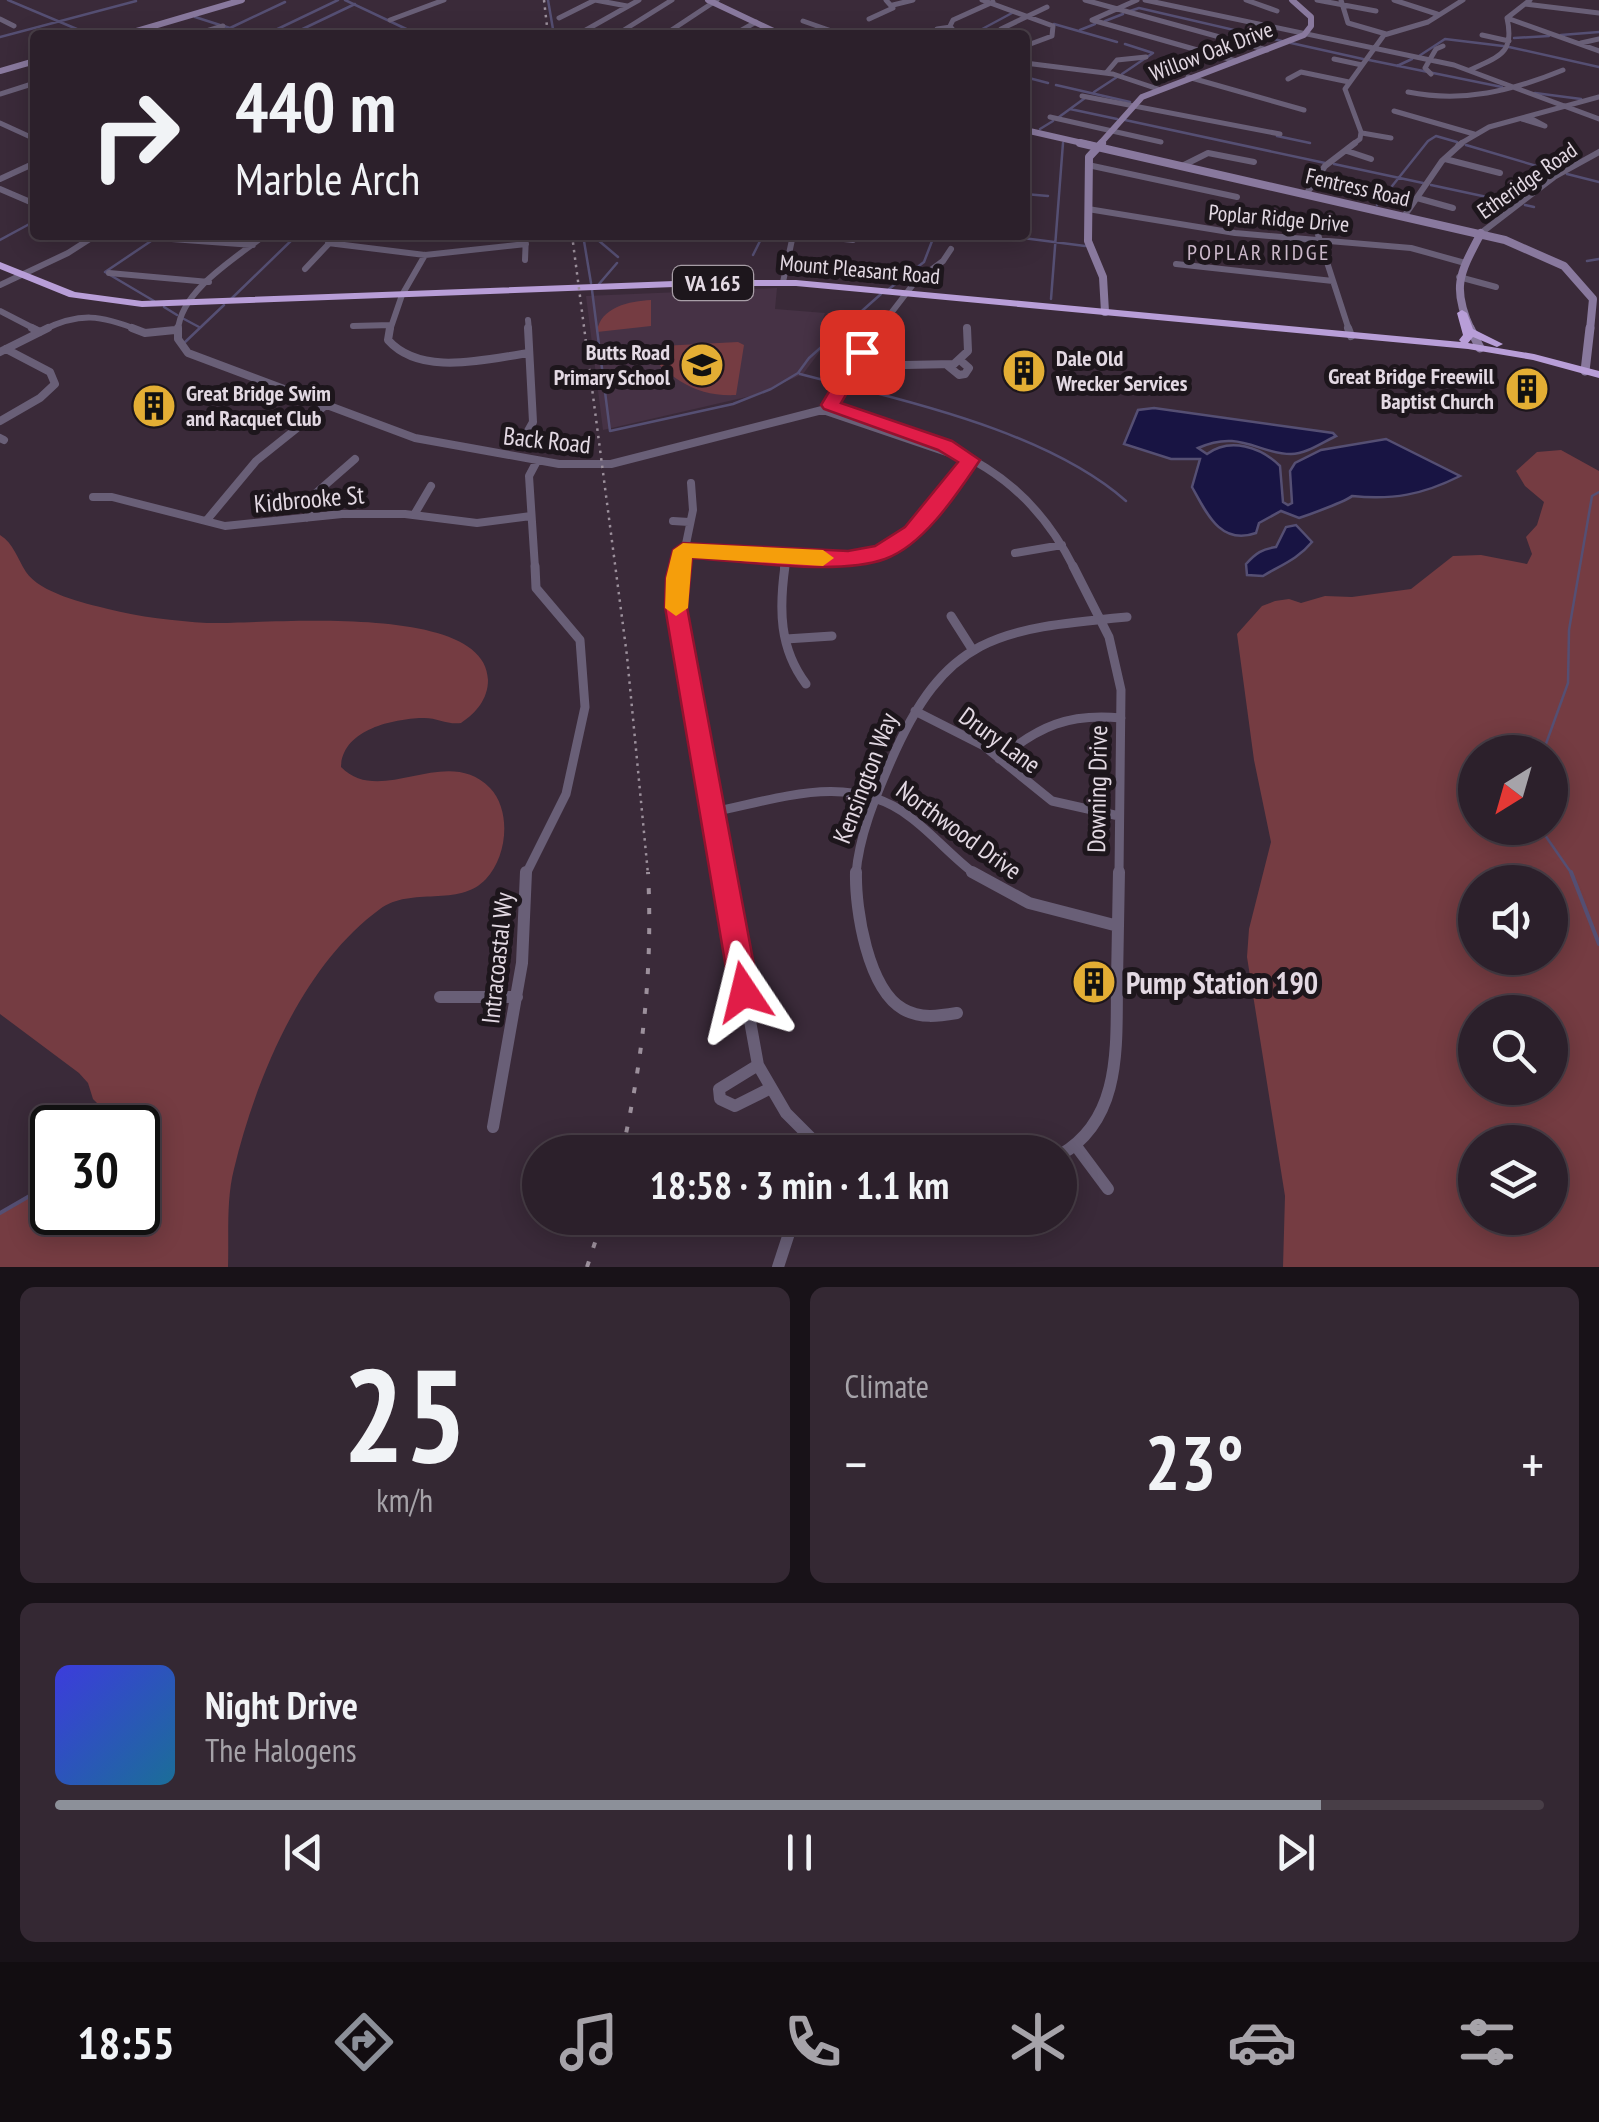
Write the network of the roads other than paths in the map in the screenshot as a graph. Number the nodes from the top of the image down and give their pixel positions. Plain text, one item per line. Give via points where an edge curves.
1 (242, 0) edge
2 (444, 0) edge
3 (595, 0) edge
4 (639, 0) edge
5 (672, 0) edge
6 (886, 0) edge
7 (913, 0) edge
8 (982, 0) edge
9 (1085, 0) edge
10 (1137, 0) edge
11 (1145, 0) edge
12 (1246, 0) edge
13 (1292, 0) edge
14 (1317, 0) edge
15 (1328, 0) edge
16 (1394, 0) edge
17 (1463, 0) edge
18 (712, 1) edge
19 (994, 1) edge
20 (1340, 2) edge
21 (1528, 2) edge
22 (893, 4) junction
23 (627, 6) junction
24 (1047, 7) dead end
25 (1111, 9) junction
26 (1224, 10) dead end
27 (1277, 11) dead end
28 (1376, 11) dead end
29 (1599, 13) edge
30 (1030, 14) junction
31 (1437, 14) junction
32 (559, 18) dead end
33 (1221, 18) junction
34 (1507, 18) junction
35 (0, 19) edge
36 (869, 19) dead end
37 (390, 20) dead end
38 (803, 20) dead end
39 (756, 22) junction
40 (1556, 24) dead end
41 (14, 26) dead end
42 (222, 26) dead end
43 (1106, 27) junction
44 (1538, 27) junction
45 (1001, 29) dead end
46 (140, 30) edge
47 (211, 30) edge
48 (585, 30) edge
49 (624, 30) edge
50 (671, 30) edge
51 (742, 30) edge
52 (771, 30) edge
53 (829, 30) edge
54 (953, 30) edge
55 (1100, 31) dead end
56 (1304, 34) junction
57 (1386, 34) junction
58 (1482, 35) dead end
59 (1599, 39) edge
60 (1509, 41) junction
61 (1578, 43) junction
62 (1030, 44) edge
63 (1443, 46) dead end
64 (1374, 48) junction
65 (1267, 50) junction
66 (1599, 51) edge
67 (1146, 57) dead end
68 (1334, 59) dead end
69 (1429, 60) junction
70 (1236, 61) junction
71 (30, 62) edge
72 (1030, 64) edge
73 (1362, 65) junction
74 (1470, 70) junction
75 (1563, 70) dead end
76 (0, 71) edge
77 (1106, 73) junction
78 (1431, 74) dead end
79 (1188, 77) junction
80 (1288, 79) dead end
81 (1349, 82) junction
82 (30, 86) edge
83 (1514, 88) junction
84 (1158, 90) junction
85 (1408, 92) dead end
86 (0, 94) edge
87 (1082, 96) dead end
88 (1599, 97) edge
89 (1132, 106) junction
90 (1568, 109) junction
91 (1304, 110) dead end
92 (1205, 111) dead end
93 (1394, 111) dead end
94 (1050, 118) dead end
95 (1200, 119) junction
96 (1599, 119) edge
97 (0, 123) edge
98 (1030, 131) edge
99 (1111, 131) junction
100 (1362, 133) junction
101 (1280, 134) dead end
102 (1474, 134) junction
103 (30, 137) edge
104 (1391, 138) dead end
105 (1161, 142) dead end
106 (1098, 146) junction
107 (1347, 151) junction
108 (1599, 152) edge
109 (1588, 158) junction
110 (1371, 159) dead end
111 (1445, 159) junction
112 (1254, 162) dead end
113 (1599, 162) edge
114 (30, 165) edge
115 (1088, 165) junction
116 (1184, 166) junction
117 (1500, 172) dead end
118 (0, 179) edge
119 (0, 189) edge
120 (1308, 194) junction
121 (1237, 197) dead end
122 (1417, 198) junction
123 (30, 200) edge
124 (1453, 208) dead end
125 (1088, 209) junction
126 (1405, 215) junction
127 (1312, 216) dead end
128 (1390, 233) dead end
129 (1481, 233) junction
130 (87, 240) edge
131 (182, 240) edge
132 (259, 240) edge
133 (332, 240) edge
134 (526, 240) edge
135 (792, 240) edge
136 (1319, 240) junction
137 (328, 243) junction
138 (526, 244) junction
139 (252, 246) junction
140 (1396, 246) junction
141 (950, 249) dead end
142 (425, 255) junction
143 (525, 260) dead end
144 (1466, 263) junction
145 (1176, 264) dead end
146 (0, 265) edge
147 (305, 269) dead end
148 (108, 274) dead end
149 (22, 275) junction
150 (1458, 277) junction
151 (1334, 281) junction
152 (209, 282) junction
153 (782, 282) junction
154 (0, 285) edge
155 (1496, 287) dead end
156 (905, 292) junction
157 (402, 295) junction
158 (187, 304) junction
159 (0, 311) edge
160 (1105, 312) junction
161 (1462, 312) junction
162 (528, 320) dead end
163 (391, 325) junction
164 (353, 326) dead end
165 (967, 328) dead end
166 (176, 330) junction
167 (40, 332) junction
168 (1472, 332) junction
169 (1352, 336) junction
170 (1430, 342) junction
171 (1480, 348) junction
172 (3, 351) edge
173 (529, 353) junction
174 (1534, 357) junction
175 (960, 362) junction
176 (854, 366) junction
177 (948, 366) junction
178 (1585, 370) junction
179 (1599, 375) edge
180 (326, 405) junction
181 (826, 408) junction
182 (0, 420) edge
183 (524, 438) dead end
184 (355, 458) dead end
185 (970, 460) junction
186 (537, 461) junction
187 (691, 482) dead end
188 (431, 486) dead end
189 (93, 496) dead end
190 (414, 515) junction
191 (531, 516) junction
192 (307, 518) junction
193 (206, 521) junction
194 (674, 521) dead end
195 (690, 522) junction
196 (1062, 546) junction
197 (683, 550) junction
198 (1015, 553) dead end
199 (786, 556) junction
200 (950, 616) dead end
201 (1127, 617) dead end
202 (1100, 620) junction
203 (832, 636) dead end
204 (786, 639) junction
205 (972, 649) junction
206 (806, 684) dead end
207 (915, 711) junction
208 (1120, 718) junction
209 (1000, 759) junction
210 (878, 798) junction
211 (713, 812) junction
212 (1119, 816) junction
213 (1118, 926) junction
214 (517, 996) junction
215 (440, 997) dead end
216 (957, 1013) dead end
217 (758, 1065) junction
218 (769, 1089) junction
219 (492, 1127) dead end
220 (806, 1135) edge
221 (1077, 1145) edge
222 (1077, 1147) edge
223 (1108, 1189) dead end
224 (788, 1235) edge
225 (778, 1267) edge

1 - 46 street
2 - 37 street
3 - 23 street
3 - 32 street
4 - 23 street
5 - 49 street
6 - 22 street
7 - 22 street
8 - 19 street
9 - 25 street
10 - 25 street
11 - 33 street
12 - 27 street
13 - 56 street, Willow Oak Drive via 1311,17
14 - 20 street
15 - 20 street
16 - 31 street
17 - 31 street
18 - 39 street
18 - 50 street
19 - 30 street
19 - 54 street via 956,18
20 - 28 street
20 - 57 street via 1348,24
21 - 29 street
21 - 34 street
22 - 36 street
23 - 48 street
24 - 30 street
25 - 43 street via 1092,18
25 - 65 street
26 - 33 street
30 - 45 street
30 - 62 street via 1055,31
31 - 57 street
33 - 56 street
34 - 44 street
34 - 60 street
35 - 41 street
38 - 53 street
39 - 51 street
39 - 52 street
40 - 44 street
42 - 47 street
43 - 55 street
43 - 70 street
44 - 61 street
56 - 64 street
56 - 65 street, Willow Oak Drive
57 - 64 street
58 - 60 street
59 - 61 street
60 - 74 street via 1500,57
61 - 66 street
63 - 69 street
64 - 69 street
64 - 73 street
65 - 70 street, Willow Oak Drive
67 - 77 street via 1117,60
68 - 73 street
69 - 74 street
69 - 78 street via 1425,68
70 - 79 street, Willow Oak Drive
71 - 76 street
72 - 77 street
73 - 81 street
74 - 83 street
75 - 83 street
77 - 84 street
79 - 84 street, Willow Oak Drive
79 - 91 street
80 - 81 street via 1301,72
81 - 100 street via 1345,98
82 - 86 street
83 - 85 street via 1452,100
83 - 90 street
84 - 89 street, Willow Oak Drive
87 - 89 street
88 - 90 street
89 - 95 street
89 - 99 street, Willow Oak Drive
90 - 96 street
90 - 102 street
92 - 95 street
93 - 102 street
94 - 99 street
95 - 101 street
97 - 103 street
98 - 106 street, Fentress Road
99 - 105 street
99 - 106 street, Willow Oak Drive
100 - 104 street
100 - 107 street
102 - 111 street
106 - 115 street, Willow Oak Drive
106 - 116 street, Fentress Road
107 - 110 street
107 - 120 street via 1325,166
108 - 109 street, Etheridge Road
109 - 113 street
109 - 129 street, Etheridge Road
111 - 117 street
111 - 122 street
112 - 116 street via 1204,153
114 - 118 street
115 - 121 street
115 - 125 street, Willow Oak Drive
116 - 120 street, Fentress Road
119 - 123 street
120 - 126 street, Fentress Road
122 - 124 street
122 - 126 street
125 - 136 street, Poplar Ridge Drive
125 - 160 street, Willow Oak Drive via 1088,242 1103,277
126 - 129 street, Fentress Road
127 - 136 street
128 - 140 street
129 - 144 street, Etheridge Road
129 - 178 street, Fentress Road via 1549,257 1586,287 1594,310
130 - 149 street
131 - 139 street
132 - 139 street
133 - 137 street
134 - 138 street
135 - 153 street
136 - 140 street, Poplar Ridge Drive
136 - 151 street
137 - 142 street
137 - 147 street
138 - 142 street
138 - 143 street
139 - 152 street
140 - 144 street, Poplar Ridge Drive
141 - 156 street
142 - 157 street
144 - 150 street, Etheridge Road
145 - 151 street
146 - 149 highway, Mount Pleasant Road / VA 165
148 - 152 street
149 - 154 street
149 - 158 highway, Mount Pleasant Road / VA 165 via 92,299
150 - 155 street
150 - 161 street
151 - 169 street
152 - 158 street
153 - 156 highway, Mount Pleasant Road / VA 165
153 - 157 highway, Mount Pleasant Road / VA 165
156 - 160 highway, Mount Pleasant Road / VA 165
156 - 176 street
157 - 158 highway, Mount Pleasant Road / VA 165
157 - 163 street
158 - 166 street
159 - 167 street
160 - 169 highway, Mount Pleasant Road / VA 165
161 - 168 street
161 - 170 highway via 1468,337
162 - 173 street
163 - 164 street
163 - 173 street via 391,346 416,359 457,362
165 - 175 street via 968,351
166 - 167 street via 145,333 95,314
166 - 180 street, Back Road via 188,353
167 - 172 street
168 - 171 street
168 - 174 highway
169 - 170 highway, Mount Pleasant Road / VA 165
170 - 171 highway, Mount Pleasant Road / VA 165
171 - 174 highway, Mount Pleasant Road / VA 165
172 - 182 street via 50,372 55,384
173 - 183 street via 533,422
174 - 178 highway, Mount Pleasant Road / VA 165
175 - 177 street
175 - 177 street via 969,368 965,374
176 - 177 street
176 - 181 street
178 - 179 highway, Mount Pleasant Road / VA 165
180 - 186 street, Back Road via 440,444
180 - 193 street via 256,461
181 - 185 street, Downing Drive
181 - 186 street, Back Road via 606,466
184 - 192 street via 316,492
185 - 196 street, Downing Drive via 1023,494
185 - 199 street via 896,546 848,559
186 - 191 street, Intracoastal Wy via 529,476
187 - 195 street
188 - 190 street
189 - 193 street, Kidbrooke St
190 - 191 street, Kidbrooke St via 477,522
190 - 192 street, Kidbrooke St
191 - 214 street, Intracoastal Wy via 536,588 580,640 585,707 566,794 526,872
192 - 193 street, Kidbrooke St via 248,525
194 - 195 street
195 - 197 street
196 - 198 street
196 - 202 street, Downing Drive
197 - 199 street
197 - 211 street via 676,607
199 - 204 street via 780,610
200 - 205 street
201 - 202 street, Kensington Way
202 - 205 street, Kensington Way via 1022,630
202 - 208 street, Downing Drive via 1118,671
203 - 204 street
204 - 206 street via 794,670
205 - 207 street, Kensington Way via 934,681
207 - 209 street, Drury Lane
207 - 210 street, Kensington Way
208 - 209 street via 1050,721
208 - 212 street, Downing Drive
209 - 212 street, Drury Lane via 1052,801
210 - 211 street, Northwood Drive via 828,791
210 - 213 street, Northwood Drive via 912,816 999,890 1053,912
210 - 216 street, Kensington Way via 858,853 856,887 876,980 893,1003 913,1014
211 - 217 street
212 - 213 street, Downing Drive
213 - 221 street, Downing Drive via 1114,1077 1099,1115
214 - 215 street
214 - 219 street, Intracoastal Wy
217 - 218 street
217 - 218 street via 723,1084 720,1100 734,1106
218 - 220 street
222 - 223 street
224 - 225 street

